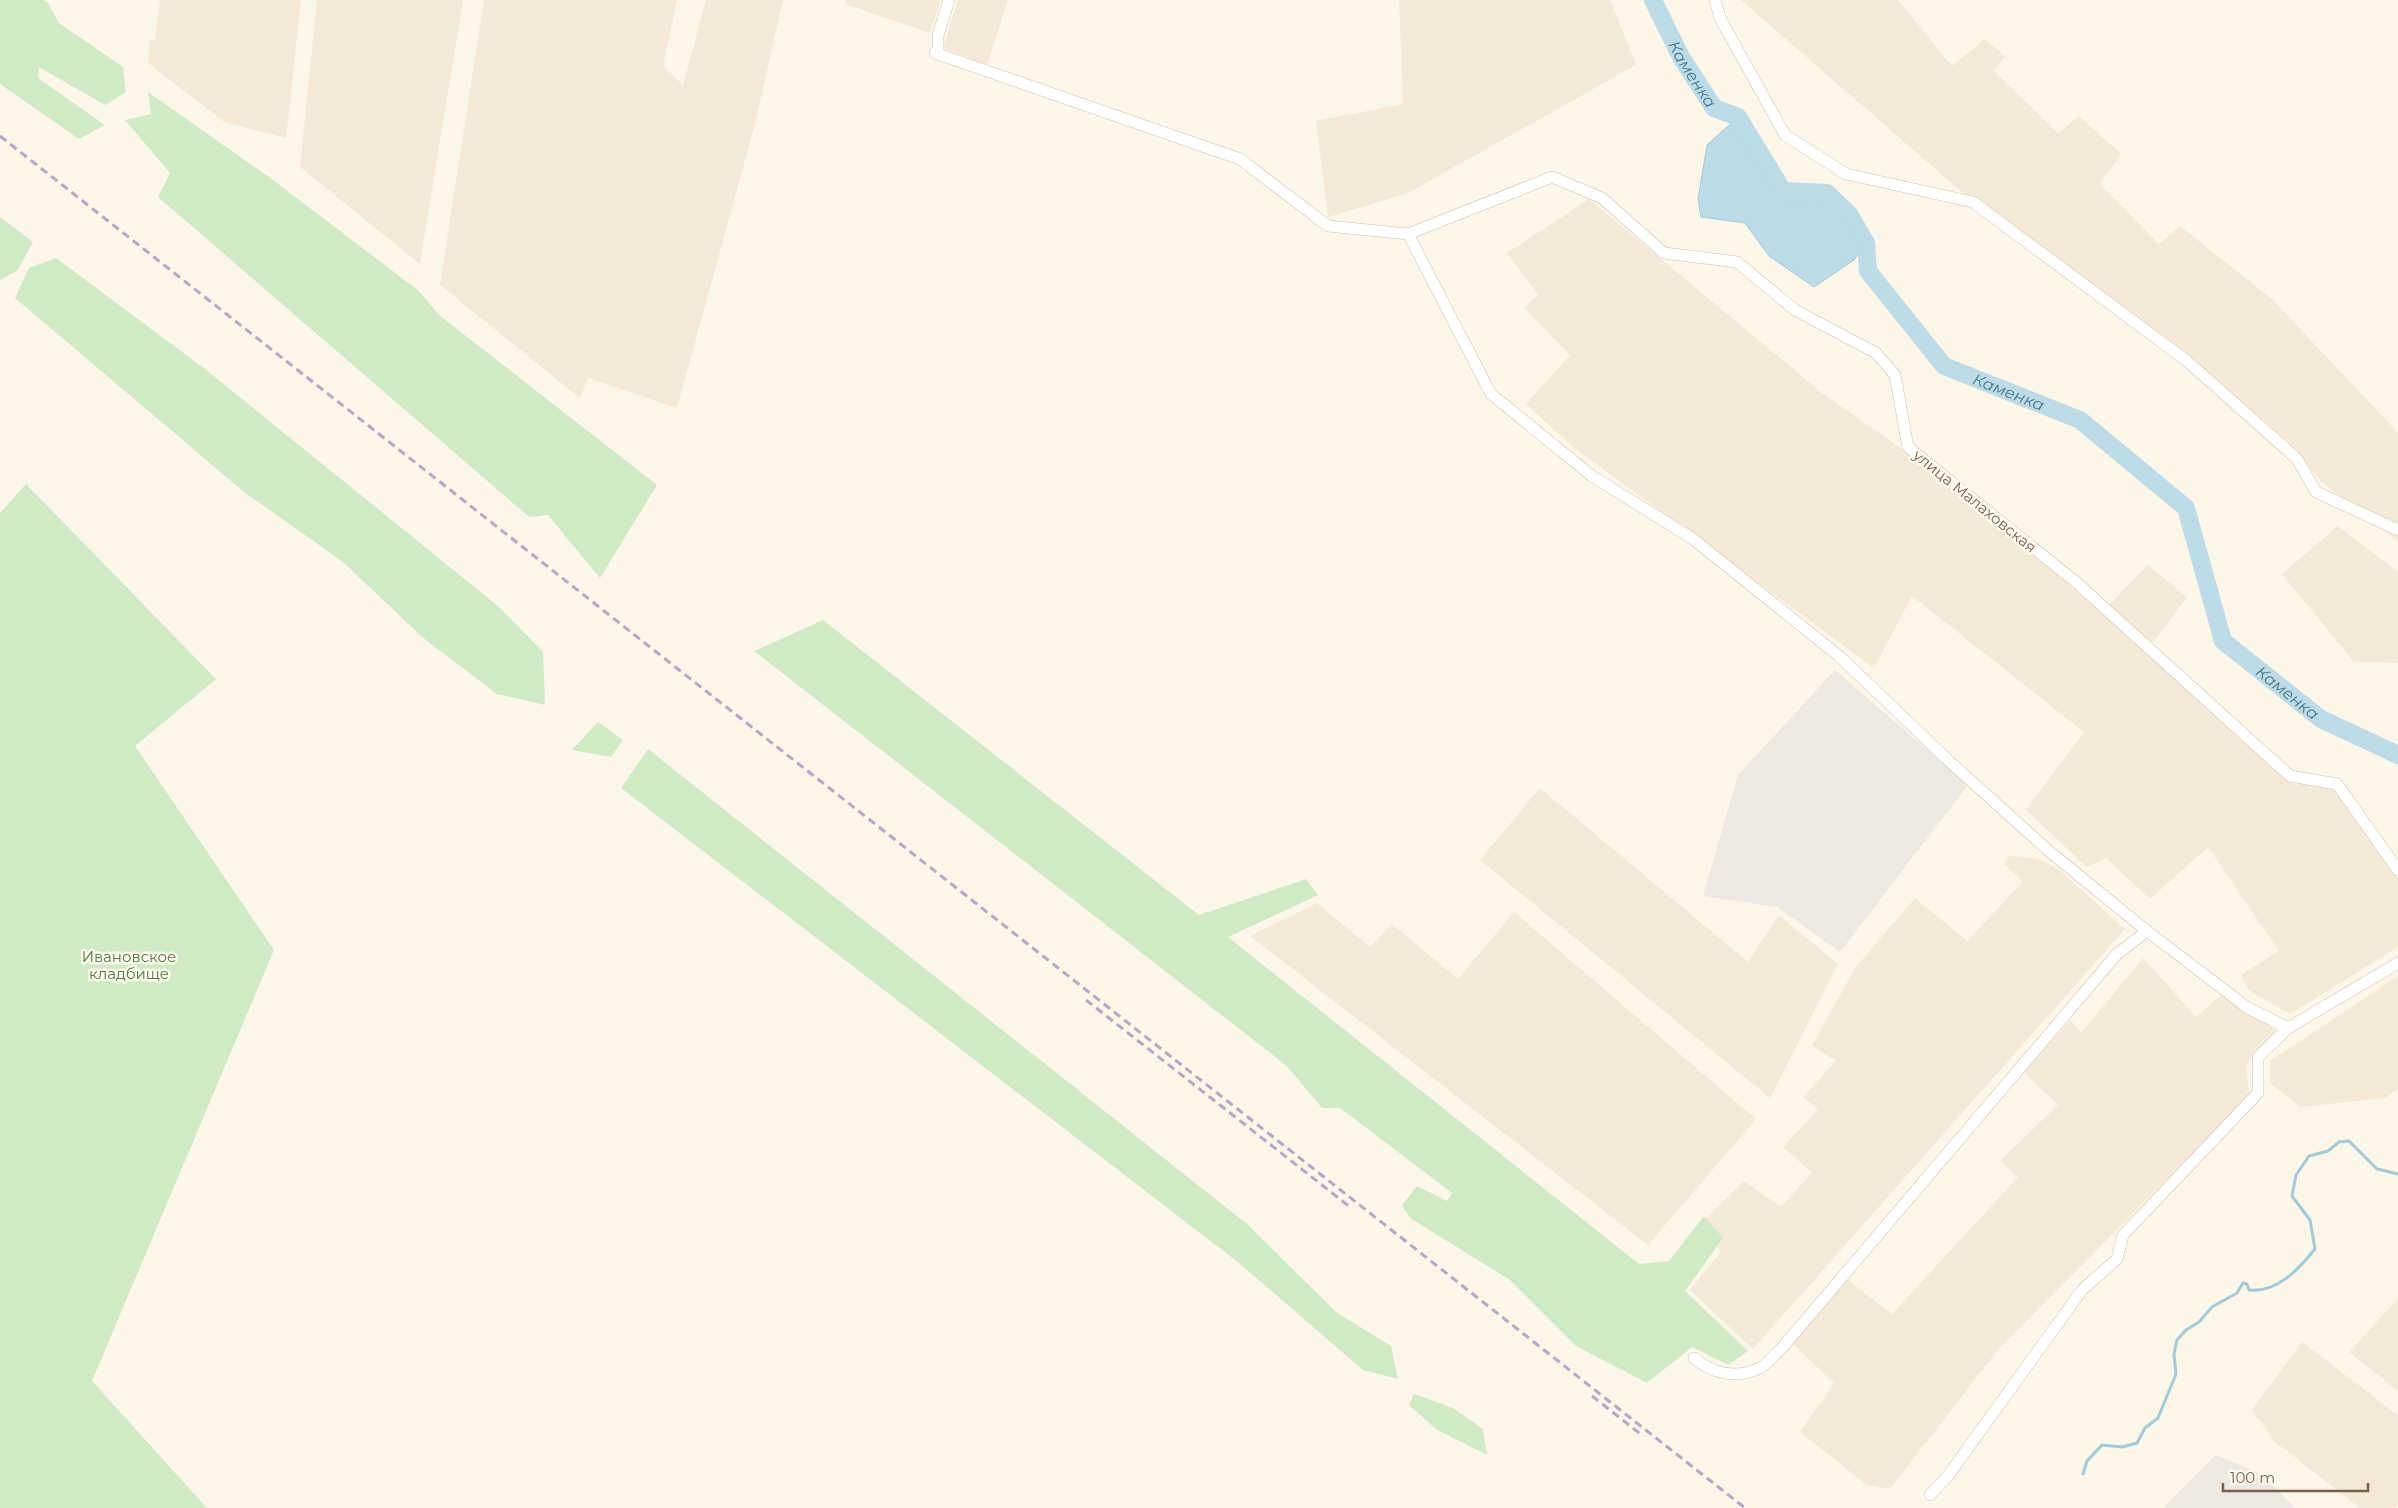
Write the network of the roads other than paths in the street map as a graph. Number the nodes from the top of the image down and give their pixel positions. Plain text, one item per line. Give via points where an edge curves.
1 (948, 0) edge
2 (1715, 0) edge
3 (1408, 234) junction
4 (2398, 530) edge
5 (2398, 870) edge
6 (2147, 931) junction
7 (2398, 963) edge
8 (2288, 1028) junction
9 (1694, 1358) dead end
10 (1930, 1495) dead end

1 - 3 street via 935,53 1240,159 1328,226
2 - 4 street via 1720,18 1785,135 1846,174 1973,202 2187,361 2297,459 2316,492
3 - 5 street, улица Малаховская via 1552,177 1602,198 1664,253 1737,262 1795,310 1876,352 1895,375 1908,447 2077,582 2290,776 2337,784
3 - 6 street via 1491,394 1592,476 1693,539 1831,650 2050,852
6 - 8 street via 2248,1008
6 - 9 street via 2117,954 1781,1349 1760,1368 1730,1375 1707,1369
7 - 8 street
8 - 10 street via 2258,1057 2258,1093 2123,1235 2117,1259 2082,1290 1947,1477

